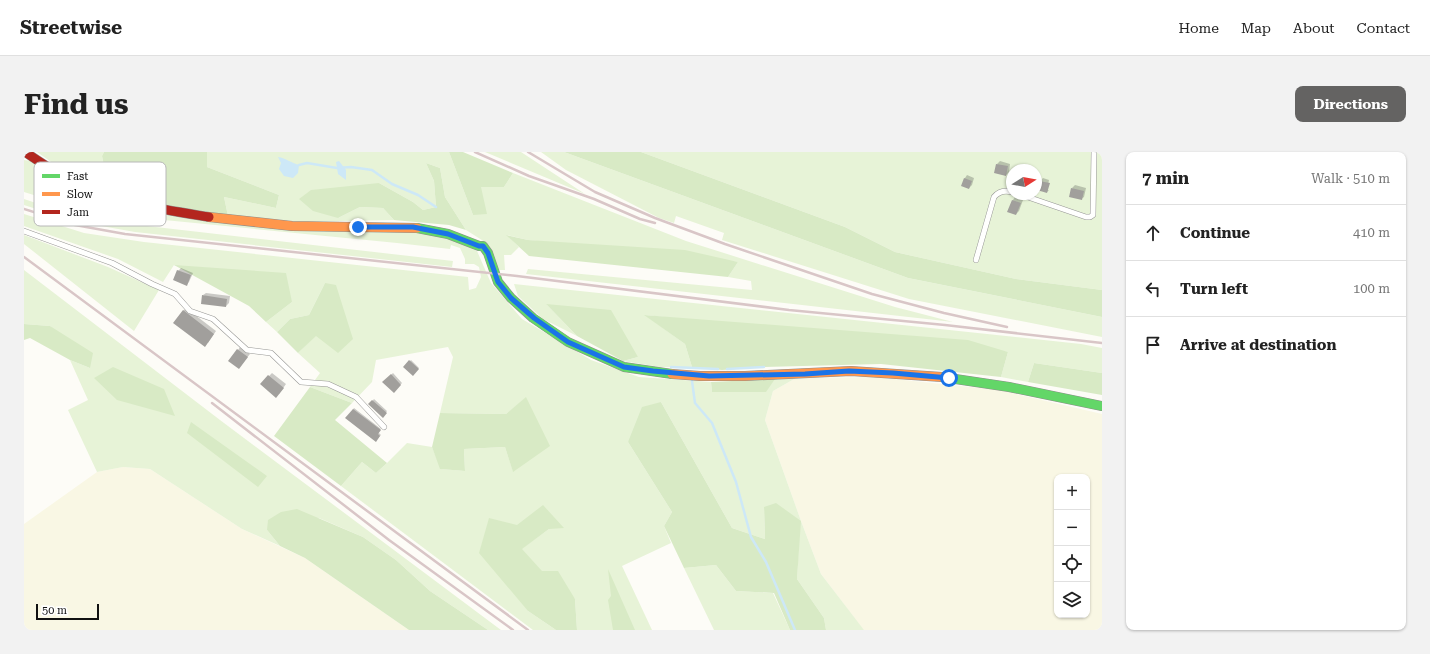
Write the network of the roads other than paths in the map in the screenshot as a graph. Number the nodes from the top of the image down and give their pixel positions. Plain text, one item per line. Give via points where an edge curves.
1 (25, 152) edge
2 (1094, 152) edge
3 (40, 162) edge
4 (1006, 191) edge
5 (1036, 200) edge
6 (166, 209) edge
7 (24, 231) edge
8 (976, 260) dead end
9 (1102, 406) edge
10 (384, 427) dead end

1 - 3 street
2 - 5 lane via 1093,215 1086,217
4 - 8 lane via 997,193 994,197
6 - 9 street via 222,219 292,226 413,227 448,234 483,246 498,282 511,298 534,318 568,342 624,367 709,376 849,371 893,373 1002,385
7 - 10 lane via 112,263 175,294 190,311 212,319 248,350 271,353 301,382 328,384 356,397

